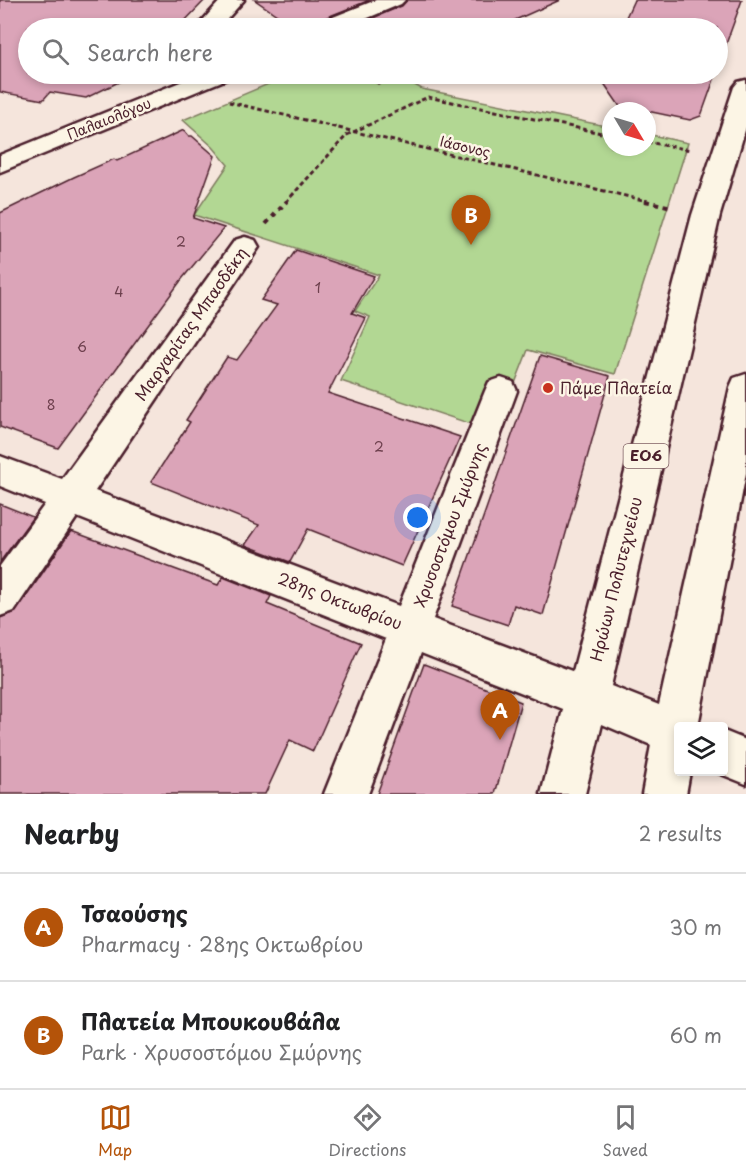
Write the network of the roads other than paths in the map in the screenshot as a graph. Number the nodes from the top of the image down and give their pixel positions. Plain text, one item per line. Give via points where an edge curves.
1 (233, 0) edge
2 (394, 0) edge
3 (216, 18) edge
4 (350, 18) edge
5 (175, 84) edge
6 (746, 87) edge
7 (0, 139) edge
8 (11, 159) edge
9 (245, 247) road end
10 (746, 387) edge
11 (501, 391) dead end
12 (0, 471) edge
13 (69, 497) junction
14 (0, 598) edge
15 (411, 628) junction
16 (586, 697) junction
17 (679, 722) edge
18 (674, 732) edge
19 (674, 747) edge
20 (728, 755) edge
21 (746, 762) edge
22 (346, 794) edge
23 (563, 794) edge
24 (664, 794) edge

1 - 3 street
2 - 4 street
5 - 8 street, Παλαιολόγου
6 - 16 street, Ηρώων Πολυτεχνείου / ΕΟ6 via 705,215
7 - 8 street
9 - 13 street, Μαργαρίτας Μπασδέκη
10 - 17 street
11 - 15 street, Χρυσοστόμου Σμύρνης
12 - 13 street, 28ης Οκτωβρίου
13 - 14 street, Μαργαρίτας Μπασδέκη
13 - 15 street, 28ης Οκτωβρίου
15 - 16 street, 28ης Οκτωβρίου
15 - 22 street, Χρυσοστόμου Σμύρνης
16 - 18 street, 28ης Οκτωβρίου
16 - 23 street, Ηρώων Πολυτεχνείου / ΕΟ6
19 - 24 street
20 - 21 street

